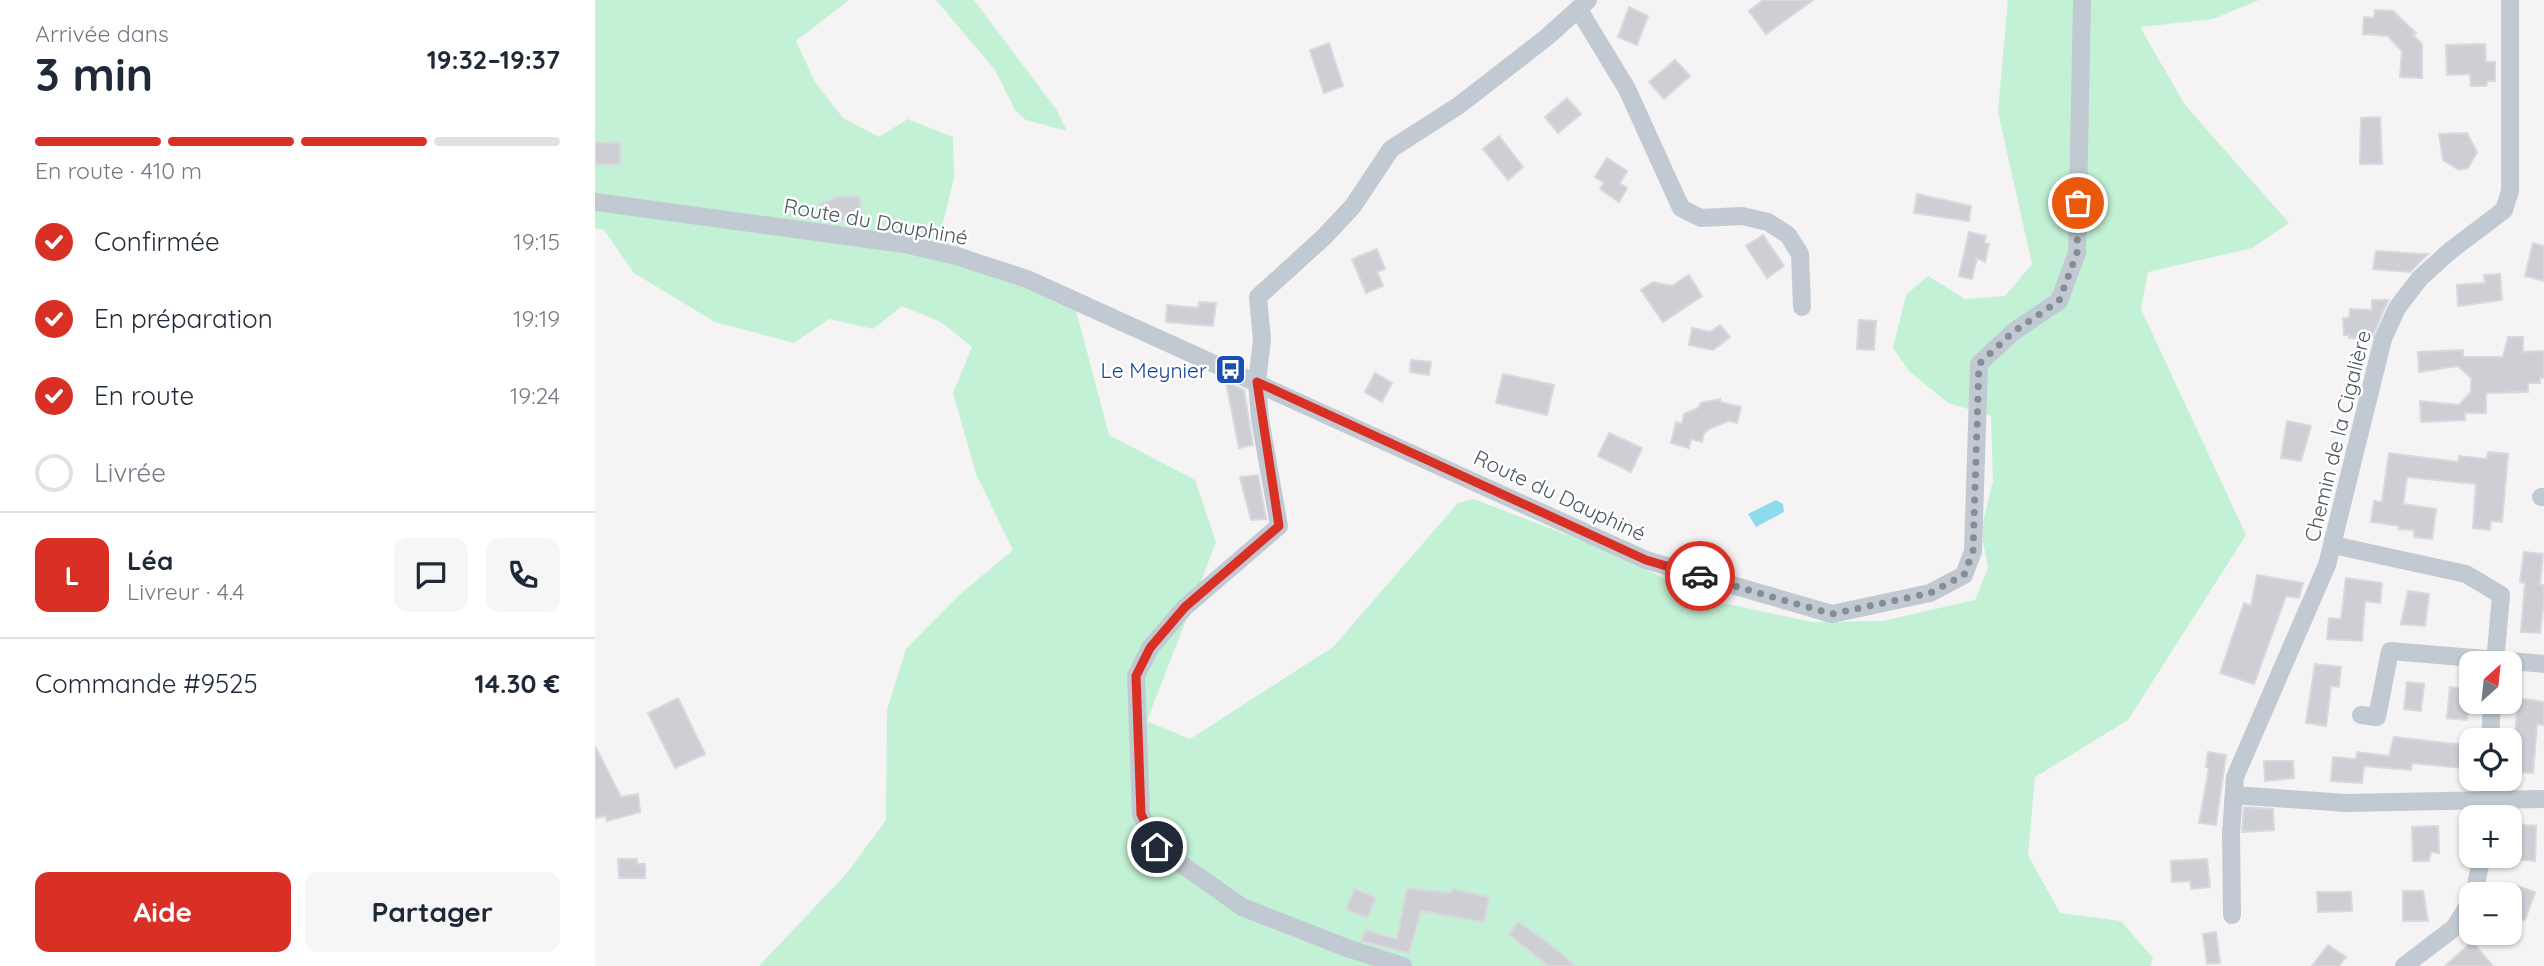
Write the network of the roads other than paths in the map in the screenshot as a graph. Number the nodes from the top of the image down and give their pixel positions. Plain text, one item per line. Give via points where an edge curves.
1 (2082, 0) edge
2 (2510, 0) edge
3 (1583, 5) edge
4 (595, 202) edge
5 (1802, 307) dead end
6 (1257, 382) junction
7 (2333, 545) junction
8 (2496, 651) edge
9 (2459, 658) edge
10 (2522, 663) edge
11 (2544, 664) edge
12 (2361, 715) dead end
13 (2234, 796) junction
14 (2544, 799) edge
15 (2505, 805) edge
16 (2459, 807) edge
17 (2232, 915) dead end
18 (2459, 920) edge
19 (1403, 966) edge
20 (2404, 966) edge

1 - 6 street, Route du Dauphiné via 2077,253 2059,301 2013,332 1979,364 1973,551 1964,575 1930,593 1832,614 1646,560
2 - 7 street, Chemin de la Cigalière via 2510,191 2504,210 2420,278 2397,308 2383,339
3 - 5 street via 1681,208 1701,218 1742,216 1768,222 1788,235 1800,254
3 - 6 street via 1458,106 1391,149 1353,206 1258,297 1262,340
4 - 6 street, Route du Dauphiné via 904,244 957,256 1027,279
6 - 19 street via 1279,526 1185,607 1150,648 1136,676 1141,814 1157,847 1242,907
7 - 8 street via 2466,574 2501,595
7 - 13 street, Chemin de la Cigalière via 2235,777
9 - 12 street via 2390,651 2377,717
10 - 11 street
13 - 16 street
13 - 17 street, Chemin de la Cigalière
14 - 15 street
18 - 20 street

